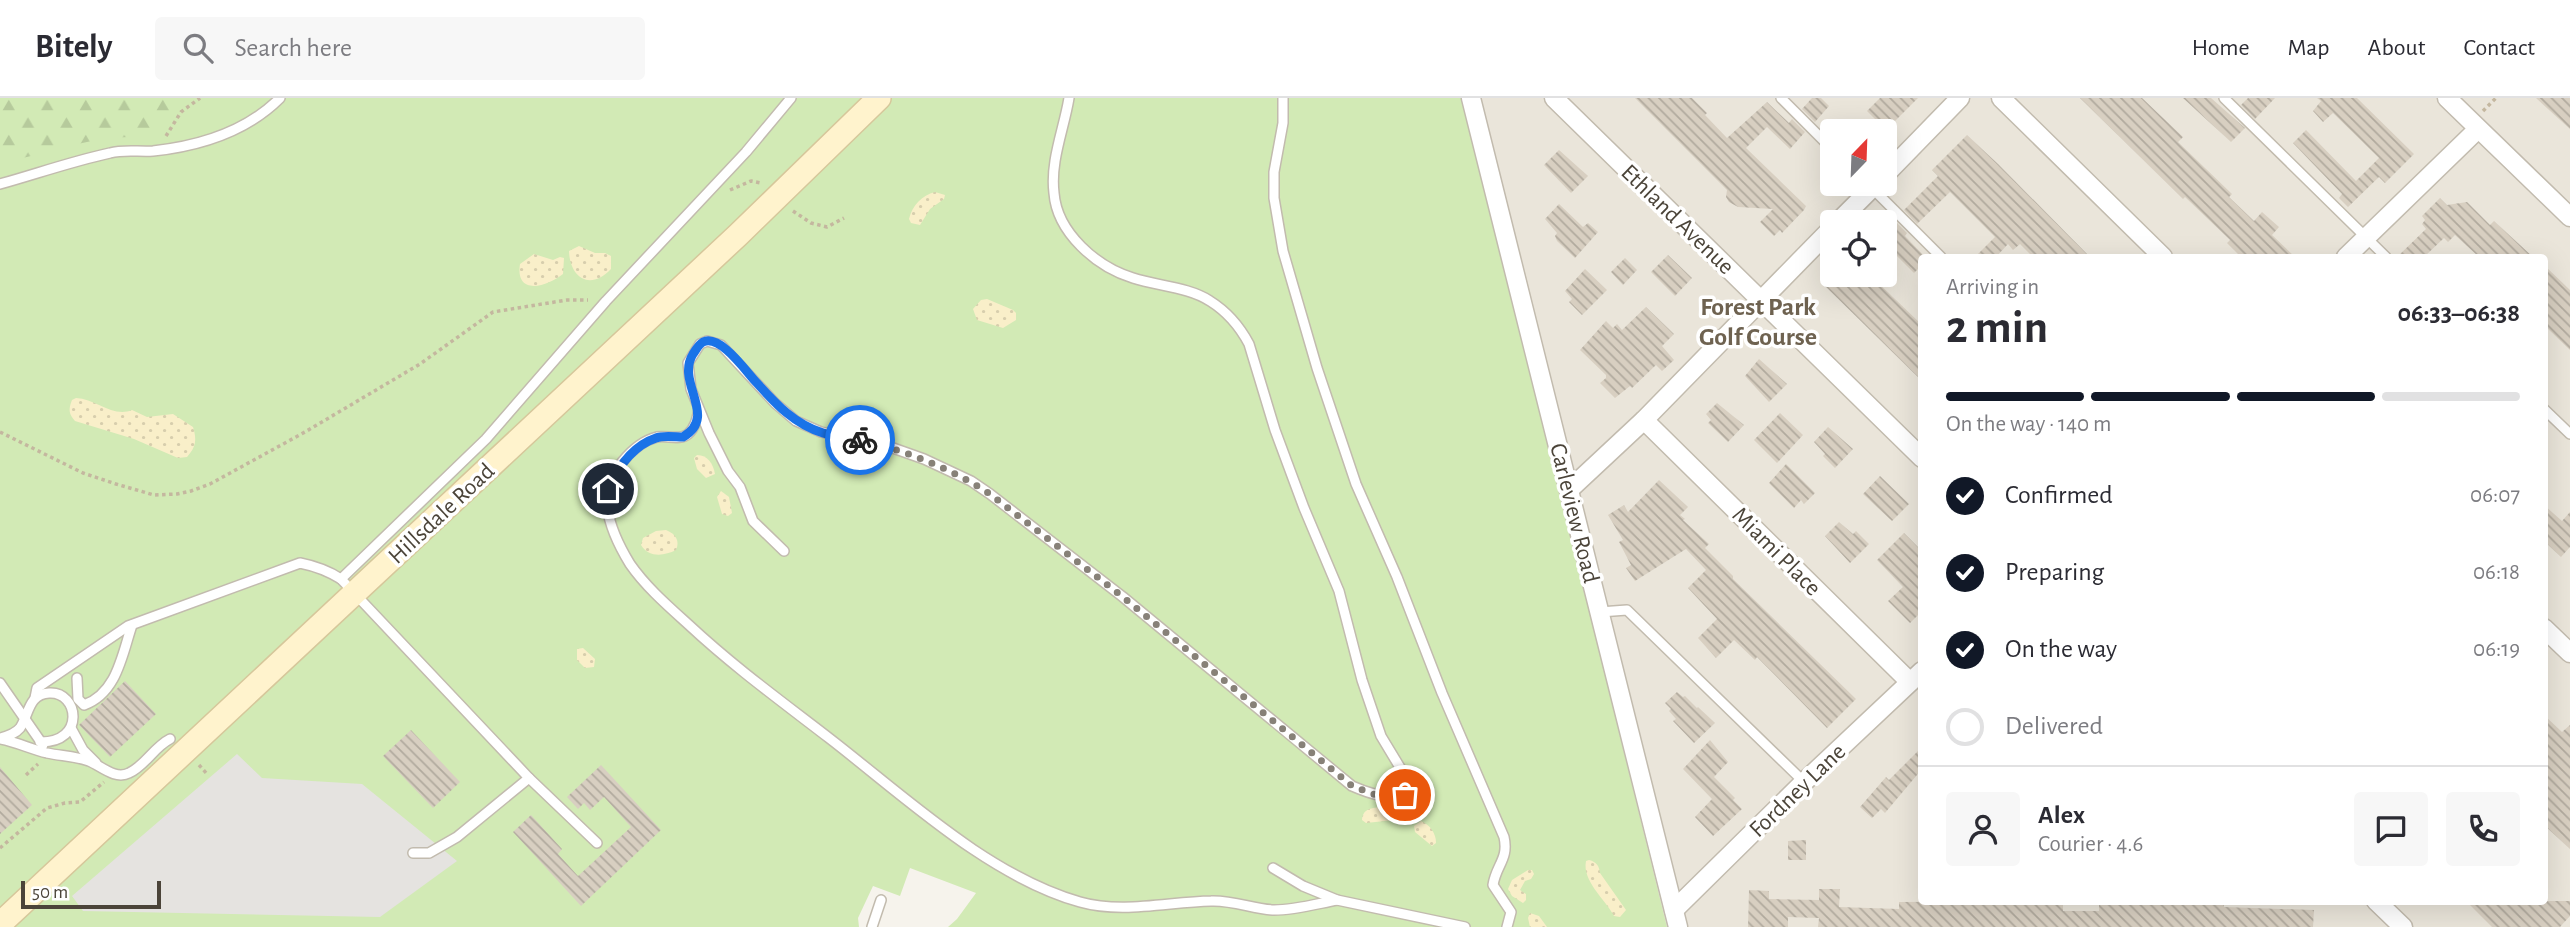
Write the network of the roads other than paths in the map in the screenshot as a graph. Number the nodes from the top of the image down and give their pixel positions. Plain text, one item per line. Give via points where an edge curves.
1 (280, 98) edge
2 (790, 98) edge
3 (878, 98) edge
4 (1069, 98) edge
5 (1283, 98) edge
6 (1471, 98) edge
7 (1555, 98) edge
8 (1781, 98) edge
9 (1961, 98) edge
10 (2001, 98) edge
11 (2224, 98) edge
12 (2447, 98) edge
13 (2478, 129) junction
14 (1820, 137) edge
15 (1897, 163) edge
16 (0, 184) edge
17 (1862, 196) edge
18 (1883, 196) edge
19 (1849, 210) edge
20 (2570, 217) edge
21 (2366, 238) junction
22 (1820, 240) edge
23 (1938, 254) edge
24 (2160, 254) edge
25 (2349, 254) edge
26 (2383, 254) edge
27 (1761, 300) junction
28 (699, 410) junction
29 (2548, 413) edge
30 (1644, 420) junction
31 (2570, 434) edge
32 (1918, 454) edge
33 (1569, 490) junction
34 (784, 551) dead end
35 (347, 586) junction
36 (1600, 612) junction
37 (132, 625) junction
38 (2548, 632) edge
39 (2570, 653) edge
40 (1916, 676) edge
41 (76, 678) dead end
42 (0, 682) edge
43 (4, 694) edge
44 (35, 698) junction
45 (24, 716) junction
46 (71, 728) junction
47 (1, 739) edge
48 (170, 739) dead end
49 (40, 742) junction
50 (45, 757) junction
51 (100, 767) junction
52 (529, 778) junction
53 (1804, 782) junction
54 (597, 843) dead end
55 (413, 853) dead end
56 (1273, 868) dead end
57 (881, 900) dead end
58 (1337, 900) junction
59 (2380, 905) edge
60 (1676, 918) edge
61 (0, 924) edge
62 (872, 927) edge
63 (1465, 927) edge
64 (1507, 927) edge
65 (2403, 927) edge

1 - 16 lane via 240,127 193,145 111,152
2 - 35 lane via 746,152
3 - 35 main road, Hillsdale Road via 728,244
4 - 28 lane via 1054,175 1058,210 1082,247 1114,271 1202,296 1244,334 1299,495 1339,591 1381,736 1410,784 1408,792 1376,795 1352,786 990,494 924,459 796,421 721,345 707,341 688,363
5 - 64 lane via 1274,198 1283,251 1356,484 1504,837 1505,856 1493,885 1511,912
6 - 33 street, Carleview Road
7 - 27 street, Ethland Avenue
8 - 14 lane
9 - 15 street
10 - 24 street
11 - 21 lane
12 - 13 street
13 - 20 street
13 - 21 street
17 - 19 street
18 - 23 lane
21 - 25 street
21 - 26 lane
22 - 27 street
27 - 30 street
27 - 32 street, Ethland Avenue
28 - 34 lane via 753,520
28 - 58 lane via 688,434 657,437 630,453 615,474 607,501 620,543 652,591 729,662 892,788 999,865 1083,903 1138,907 1214,900 1275,910
29 - 31 lane
30 - 33 street
30 - 40 street, Miami Place
33 - 36 street, Carleview Road
35 - 37 lane via 328,570 300,563
35 - 52 lane
35 - 61 main road, Hillsdale Road
36 - 53 lane via 1627,610
36 - 60 street, Carleview Road
37 - 41 lane via 113,682 101,695 84,705 78,699
37 - 44 lane via 37,688
38 - 39 street
40 - 53 street, Fordney Lane
42 - 43 lane
43 - 45 lane
44 - 45 lane
44 - 46 lane via 54,693 67,700 73,710
45 - 47 lane via 18,730
45 - 49 lane
46 - 49 lane via 63,738
46 - 51 lane
47 - 50 lane
48 - 51 lane via 130,773 114,774
49 - 50 lane
50 - 51 lane via 68,755
52 - 54 lane
52 - 55 lane via 457,837 429,853
53 - 60 street, Fordney Lane
56 - 58 lane
57 - 62 lane
58 - 63 lane
59 - 65 street

